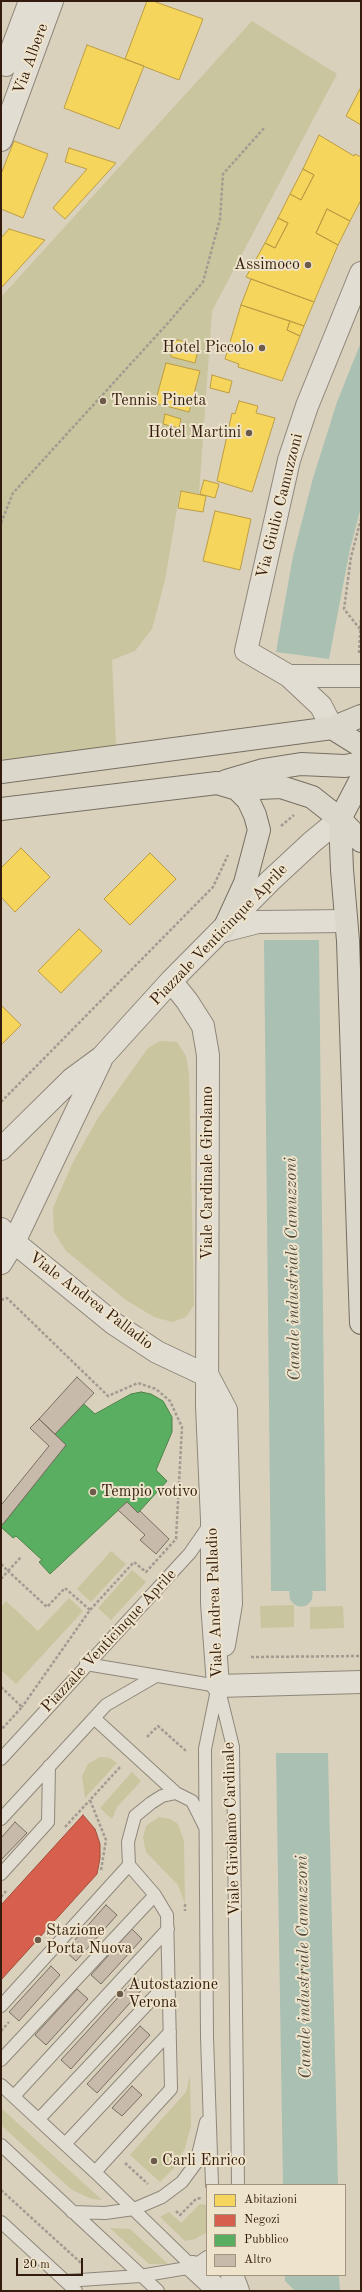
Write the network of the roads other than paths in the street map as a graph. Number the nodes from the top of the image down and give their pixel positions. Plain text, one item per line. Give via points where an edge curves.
1 (30, 1) edge
2 (52, 1) edge
3 (6, 65) dead end
4 (1, 140) edge
5 (361, 273) edge
6 (289, 676) junction
7 (361, 676) edge
8 (361, 716) edge
9 (332, 728) junction
10 (361, 746) edge
11 (361, 763) edge
12 (1, 772) edge
13 (361, 779) edge
14 (227, 786) junction
15 (1, 809) edge
16 (340, 819) junction
17 (361, 841) edge
18 (346, 921) junction
19 (222, 931) junction
20 (171, 982) junction
21 (102, 1057) junction
22 (1, 1149) edge
23 (7, 1235) edge
24 (1, 1263) edge
25 (361, 1323) edge
26 (208, 1376) junction
27 (212, 1520) junction
28 (86, 1664) junction
29 (156, 1676) junction
30 (361, 1682) edge
31 (218, 1686) junction
32 (94, 1718) junction
33 (1, 1759) edge
34 (50, 1766) junction
35 (176, 1793) junction
36 (1, 1819) edge
37 (205, 1828) junction
38 (129, 1865) junction
39 (1, 1874) edge
40 (155, 1895) junction
41 (168, 1929) junction
42 (169, 1981) junction
43 (1, 2006) edge
44 (170, 2032) junction
45 (1, 2060) edge
46 (1, 2084) edge
47 (14, 2096) junction
48 (209, 2107) junction
49 (38, 2119) junction
50 (65, 2144) junction
51 (1, 2145) edge
52 (95, 2172) junction
53 (212, 2184) edge
54 (238, 2184) edge
55 (134, 2209) junction
56 (72, 2212) junction
57 (1, 2222) edge
58 (200, 2262) edge
59 (140, 2276) junction
60 (219, 2276) edge
61 (65, 2281) junction
62 (230, 2284) edge
63 (76, 2291) edge
64 (158, 2291) edge
65 (210, 2291) edge

1 - 3 street, Via Albere
2 - 4 street, Via Albere
5 - 6 street, Via Giulio Camuzzoni via 307,406 289,460 246,651
6 - 7 street
6 - 9 street, Via Giulio Camuzzoni via 321,706
8 - 9 main road
9 - 10 main road
9 - 12 main road
11 - 14 main road via 345,766 301,764 263,770
13 - 16 main road
14 - 15 main road
14 - 16 main road via 288,789 312,797
14 - 19 main road via 248,800 259,830 244,883
16 - 17 main road
16 - 18 main road
16 - 19 street, Piazzale Venticinque Aprile via 270,881
18 - 19 street via 258,922
18 - 25 main road
19 - 20 street, Piazzale Venticinque Aprile
20 - 21 street, Piazzale Venticinque Aprile
20 - 26 street, Viale Cardinale Girolamo via 203,1026 208,1055
21 - 22 street, Piazzale Venticinque Aprile via 72,1079
21 - 23 street, Piazzale Venticinque Aprile
23 - 24 street, Piazzale Venticinque Aprile
23 - 26 street, Viale Andrea Palladio via 113,1323 156,1352
26 - 27 street, Viale Andrea Palladio
26 - 31 street, Viale Andrea Palladio via 226,1410 227,1425 231,1604
27 - 28 lane, Piazzale Venticinque Aprile via 190,1553
27 - 31 street, Viale Andrea Palladio via 212,1603
28 - 29 lane
28 - 33 lane, Piazzale Venticinque Aprile
29 - 31 lane
29 - 32 lane via 106,1705
30 - 31 street
31 - 37 lane, Viale Girolamo Cardinale via 205,1749
31 - 54 lane, Viale Girolamo Cardinale via 232,1747
32 - 34 lane
32 - 35 lane
34 - 36 lane
34 - 39 lane via 48,1822
35 - 37 lane via 192,1801
35 - 38 lane via 162,1796 135,1816 128,1842
37 - 48 lane, Viale Girolamo Cardinale
38 - 40 lane
38 - 43 lane
40 - 41 lane via 168,1915
40 - 45 lane
41 - 42 lane
41 - 47 lane
42 - 44 lane
42 - 49 lane
44 - 50 lane
44 - 52 lane via 171,2089
46 - 47 lane
47 - 49 lane
48 - 53 lane, Viale Girolamo Cardinale
48 - 55 lane via 196,2163 182,2182 162,2197
49 - 50 lane
50 - 52 lane
51 - 56 lane
52 - 55 lane
55 - 56 lane via 106,2213
55 - 58 lane
56 - 59 lane
57 - 61 lane
58 - 59 lane
58 - 65 lane
59 - 61 lane
59 - 64 lane
60 - 62 street
61 - 63 lane

